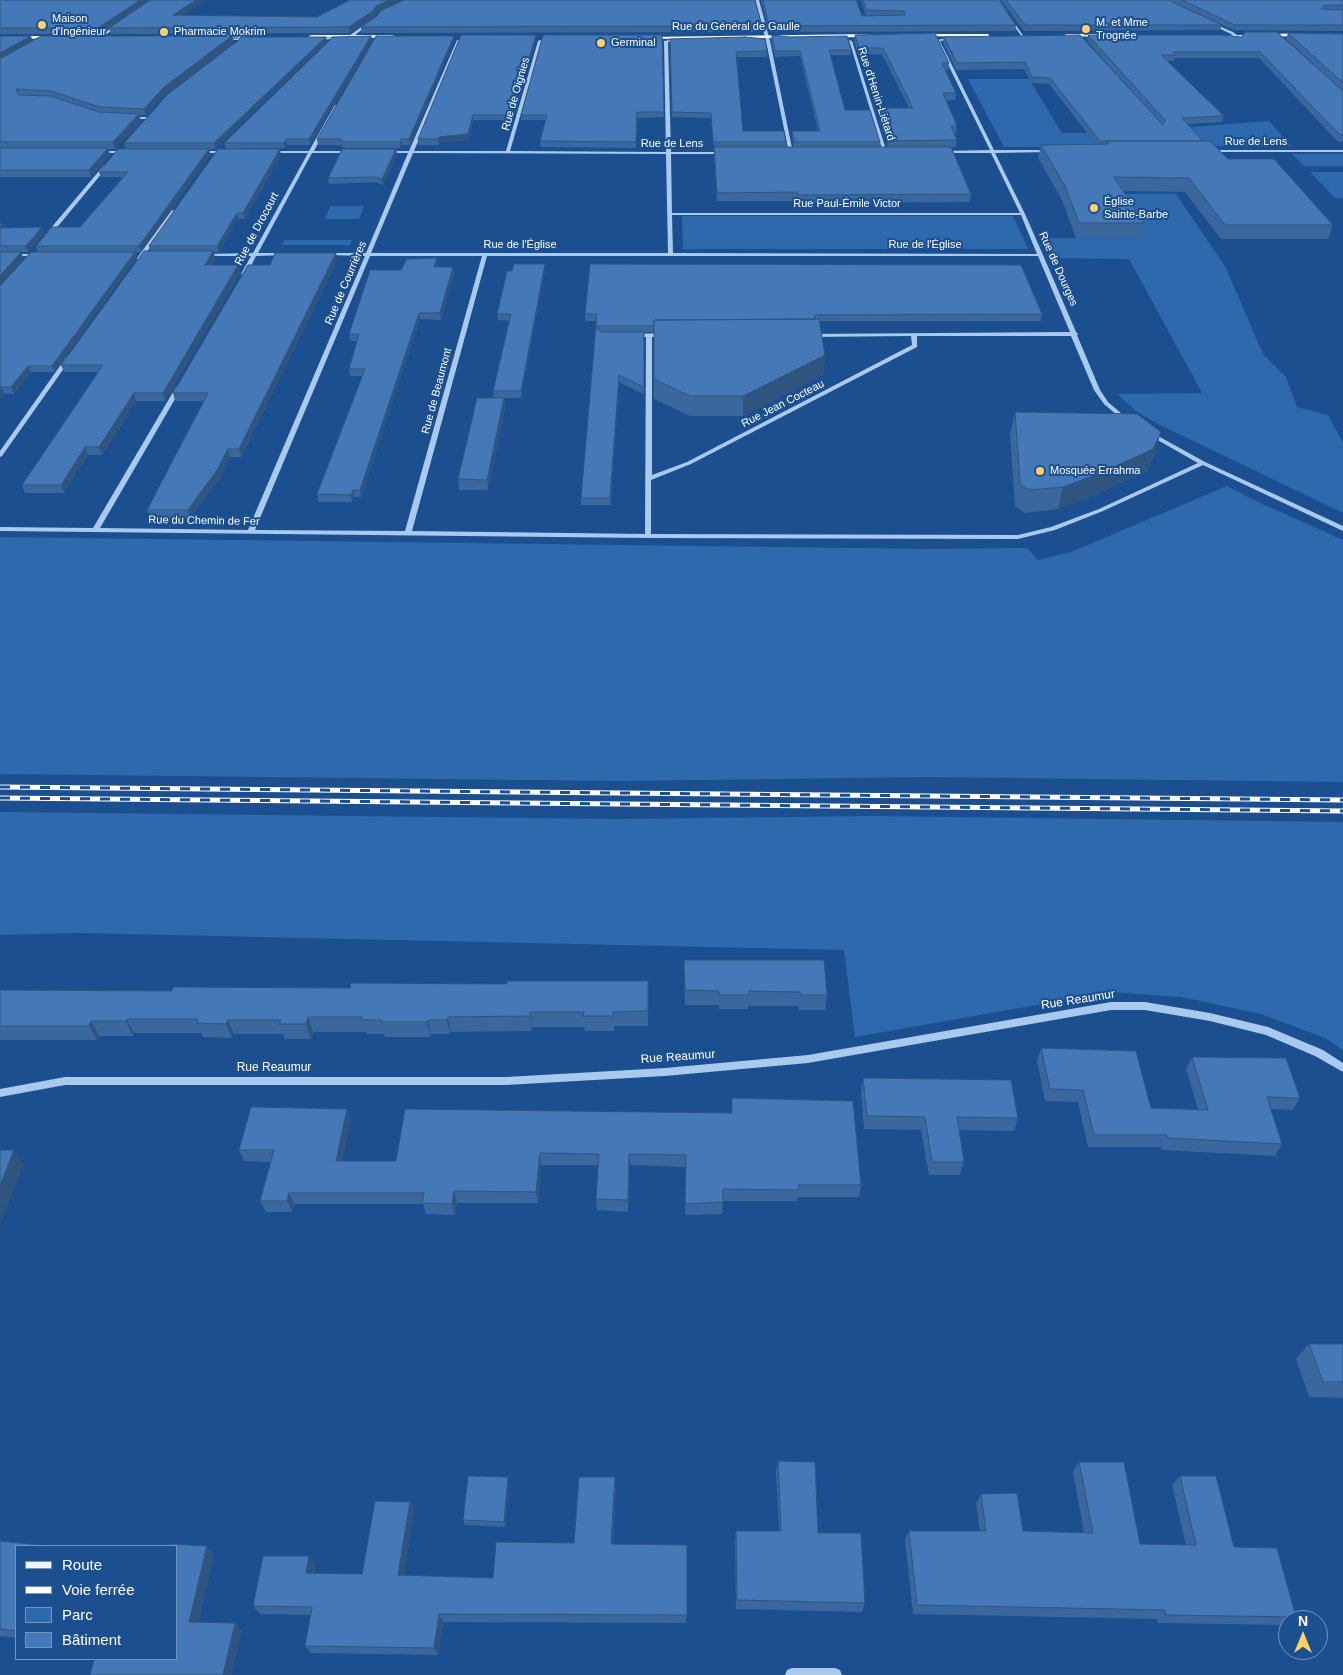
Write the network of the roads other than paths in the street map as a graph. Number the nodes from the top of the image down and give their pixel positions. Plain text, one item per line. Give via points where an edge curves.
1 (757, 0) edge
2 (997, 0) edge
3 (376, 19) edge
4 (1203, 19) edge
5 (126, 20) edge
6 (350, 37) junction
7 (1309, 37) edge
8 (90, 38) edge
9 (302, 38) edge
10 (1023, 38) edge
11 (1213, 38) edge
12 (1239, 38) junction
13 (456, 39) junction
14 (464, 39) edge
15 (539, 39) junction
16 (549, 39) edge
17 (768, 39) junction
18 (0, 40) edge
19 (98, 40) junction
20 (107, 40) edge
21 (850, 40) junction
22 (938, 40) junction
23 (530, 41) edge
24 (666, 41) junction
25 (1083, 41) joint
26 (310, 42) edge
27 (448, 42) edge
28 (238, 43) joint
29 (340, 100) edge
30 (154, 111) edge
31 (121, 118) edge
32 (148, 118) junction
33 (142, 124) edge
34 (224, 145) edge
35 (119, 150) junction
36 (1053, 151) edge
37 (1203, 151) edge
38 (1343, 151) edge
39 (92, 152) edge
40 (138, 152) edge
41 (187, 152) edge
42 (236, 152) edge
43 (263, 152) edge
44 (310, 152) junction
45 (356, 152) edge
46 (384, 152) edge
47 (411, 152) junction
48 (508, 152) junction
49 (670, 152) junction
50 (876, 152) edge
51 (885, 152) junction
52 (895, 152) edge
53 (934, 152) edge
54 (992, 152) junction
55 (216, 153) junction
56 (734, 153) edge
57 (781, 153) edge
58 (791, 153) junction
59 (800, 153) edge
60 (180, 202) edge
61 (671, 214) junction
62 (1023, 214) junction
63 (44, 240) edge
64 (37, 247) edge
65 (256, 254) junction
66 (292, 254) edge
67 (319, 254) edge
68 (369, 254) junction
69 (0, 255) edge
70 (31, 255) junction
71 (40, 255) edge
72 (133, 255) edge
73 (142, 255) junction
74 (151, 255) edge
75 (198, 255) edge
76 (485, 255) junction
77 (671, 255) junction
78 (1041, 255) junction
79 (25, 262) edge
80 (136, 263) edge
81 (241, 280) edge
82 (1075, 334) junction
83 (630, 335) edge
84 (649, 335) junction
85 (668, 335) edge
86 (798, 335) edge
87 (914, 335) junction
88 (74, 351) edge
89 (181, 383) edge
90 (1131, 423) edge
91 (1139, 428) edge
92 (0, 455) edge
93 (1203, 463) junction
94 (648, 479) junction
95 (0, 529) edge
96 (96, 529) junction
97 (1343, 530) edge
98 (251, 531) junction
99 (408, 533) junction
100 (648, 536) junction
101 (1343, 1068) edge
102 (0, 1094) edge
103 (792, 1675) edge
104 (835, 1675) edge

1 - 17 street
2 - 10 street
3 - 6 street
4 - 12 street
5 - 19 street
6 - 9 main road
6 - 26 main road via 401,39
7 - 12 main road
8 - 19 main road
11 - 12 main road
13 - 14 main road
13 - 27 main road
13 - 47 street, Rue de Courrières
15 - 16 main road
15 - 23 main road
15 - 48 street, Rue de Oignies
17 - 21 main road
17 - 21 main road, Rue du Général de Gaulle via 877,38
17 - 24 main road
17 - 24 main road, Rue du Général de Gaulle via 642,39
17 - 58 street
18 - 18 main road via 60,40 38,42
19 - 20 main road
21 - 51 street, Rue d'Henin-Liétard
22 - 22 main road via 994,38 914,38
22 - 54 street, Rue de Dourges
24 - 49 street
25 - 25 main road via 1109,38 1061,38
28 - 28 main road via 264,40 210,40
29 - 44 street, Rue de Drocourt
30 - 32 street
31 - 32 street
32 - 33 street
34 - 55 street
35 - 39 street
35 - 40 street
35 - 63 street
36 - 54 street
37 - 38 street, Rue de Lens
41 - 55 street
42 - 55 street
43 - 44 street
44 - 45 street
44 - 65 street, Rue de Drocourt
46 - 47 street, Rue de Lens
47 - 48 street, Rue de Lens
47 - 68 street, Rue de Courrières
48 - 49 street, Rue de Lens
49 - 56 street, Rue de Lens
49 - 61 street
50 - 51 street
51 - 52 street
53 - 54 street
54 - 62 street, Rue de Dourges
57 - 58 street
58 - 59 street
60 - 73 street
61 - 62 street, Rue Paul-Émile Victor
61 - 77 street
62 - 78 street, Rue de Dourges
64 - 70 street
65 - 66 street
65 - 75 street
65 - 81 street, Rue de Drocourt
67 - 68 street, Rue de l'Église
68 - 76 street, Rue de l'Église
68 - 98 street, Rue de Courrières
69 - 70 street
70 - 71 street
70 - 79 street
72 - 73 street
73 - 74 street
73 - 80 street
76 - 77 street, Rue de l'Église
76 - 99 street, Rue de Beaumont
77 - 78 street, Rue de l'Église
78 - 82 street, Rue de Dourges
82 - 87 street
82 - 90 street, Rue de Dourges via 1097,390
83 - 84 street
84 - 85 street
84 - 94 street
86 - 87 street
87 - 94 street, Rue Jean Cocteau via 915,346 689,463
88 - 92 street
89 - 96 street
91 - 93 street
93 - 97 street
93 - 100 street via 1061,526 1018,537
94 - 100 street
95 - 96 street, Rue du Chemin de Fer
96 - 98 street, Rue du Chemin de Fer
98 - 99 street, Rue du Chemin de Fer
99 - 100 street
101 - 102 street, Rue Reaumur via 1319,1053 1268,1031 1145,1006 1111,1006 808,1059 666,1072 506,1081 65,1081
103 - 104 street

